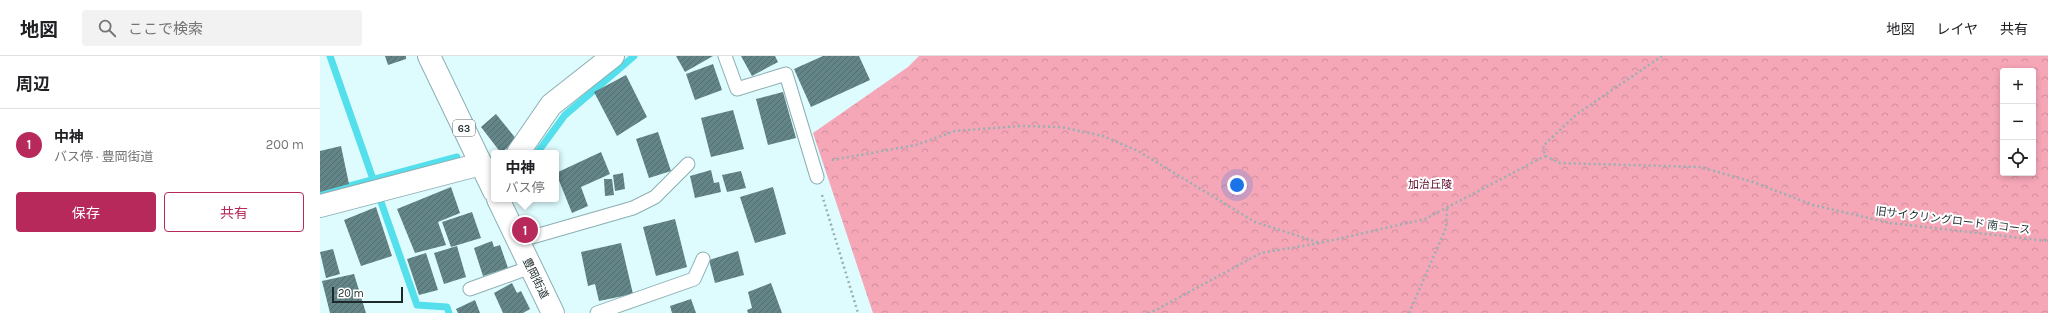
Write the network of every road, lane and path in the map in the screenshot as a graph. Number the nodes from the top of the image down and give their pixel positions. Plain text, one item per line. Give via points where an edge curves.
1 (429, 56) edge
2 (725, 56) edge
3 (1662, 56) edge
4 (609, 57) edge
5 (520, 150) edge
6 (1545, 156) junction
7 (481, 164) junction
8 (688, 164) dead end
9 (817, 177) junction
10 (491, 183) edge
11 (500, 202) edge
12 (320, 206) edge
13 (1447, 208) junction
14 (518, 241) junction
15 (2048, 241) edge
16 (1320, 243) junction
17 (703, 259) dead end
18 (531, 267) junction
19 (470, 288) dead end
20 (553, 313) edge
21 (597, 313) edge
22 (858, 313) edge
23 (1148, 313) edge
24 (1409, 313) edge

1 - 7 street, 豊岡街道 / 63
2 - 9 lane via 737,89 786,74
3 - 6 path via 1577,114 1543,146
4 - 5 street via 552,105
6 - 13 path
6 - 15 path, 旧サイクリングロード 南コース via 1560,163 1700,167 1753,182 1813,205 1890,223
7 - 10 street, 豊岡街道 / 63
7 - 12 street
8 - 14 lane via 655,197 633,208
9 - 16 path via 813,164 916,145 955,131 1020,126 1061,127 1103,136 1138,151 1255,222
9 - 22 path
11 - 14 street, 豊岡街道 / 63
13 - 16 path via 1425,219
13 - 24 path via 1446,228
14 - 18 street, 豊岡街道 / 63
16 - 23 path via 1261,253
17 - 21 lane via 694,279
18 - 19 lane
18 - 20 street, 豊岡街道 / 63

